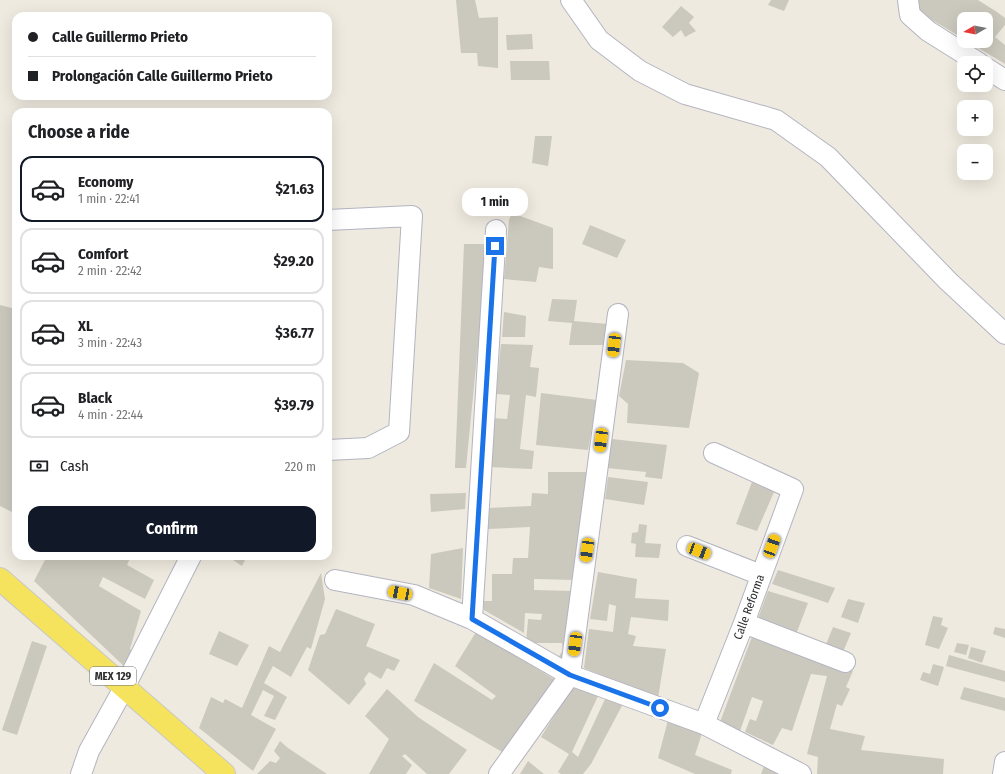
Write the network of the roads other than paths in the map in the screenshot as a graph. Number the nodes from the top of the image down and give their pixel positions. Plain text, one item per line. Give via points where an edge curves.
1 (571, 0) edge
2 (908, 0) edge
3 (968, 56) edge
4 (993, 72) edge
5 (1005, 80) edge
6 (332, 220) edge
7 (496, 230) dead end
8 (618, 314) dead end
9 (1005, 334) edge
10 (332, 450) edge
11 (714, 453) dead end
12 (687, 546) dead end
13 (189, 560) edge
14 (762, 575) junction
15 (0, 579) edge
16 (335, 580) dead end
17 (472, 619) junction
18 (744, 623) junction
19 (845, 662) dead end
20 (570, 675) junction
21 (125, 686) junction
22 (704, 724) junction
23 (1005, 762) edge
24 (80, 774) edge
25 (224, 774) edge
26 (499, 774) edge
27 (800, 774) edge
28 (1003, 774) edge

1 - 9 street via 600,40 640,71 685,94 776,120 828,157 948,281
2 - 3 street via 910,15 928,31
4 - 5 street
6 - 10 street via 412,216 399,432 368,448
7 - 17 street
8 - 20 street
11 - 14 street, Calle Reforma via 793,489
12 - 14 street
13 - 21 street
14 - 18 street, Calle Reforma
15 - 21 main road, MEX 129
16 - 17 street via 414,595
17 - 20 street
18 - 19 street
18 - 22 street, Calle Reforma
20 - 22 street
20 - 26 street
21 - 24 street via 97,734
21 - 25 main road, MEX 129
22 - 27 street
23 - 28 street

